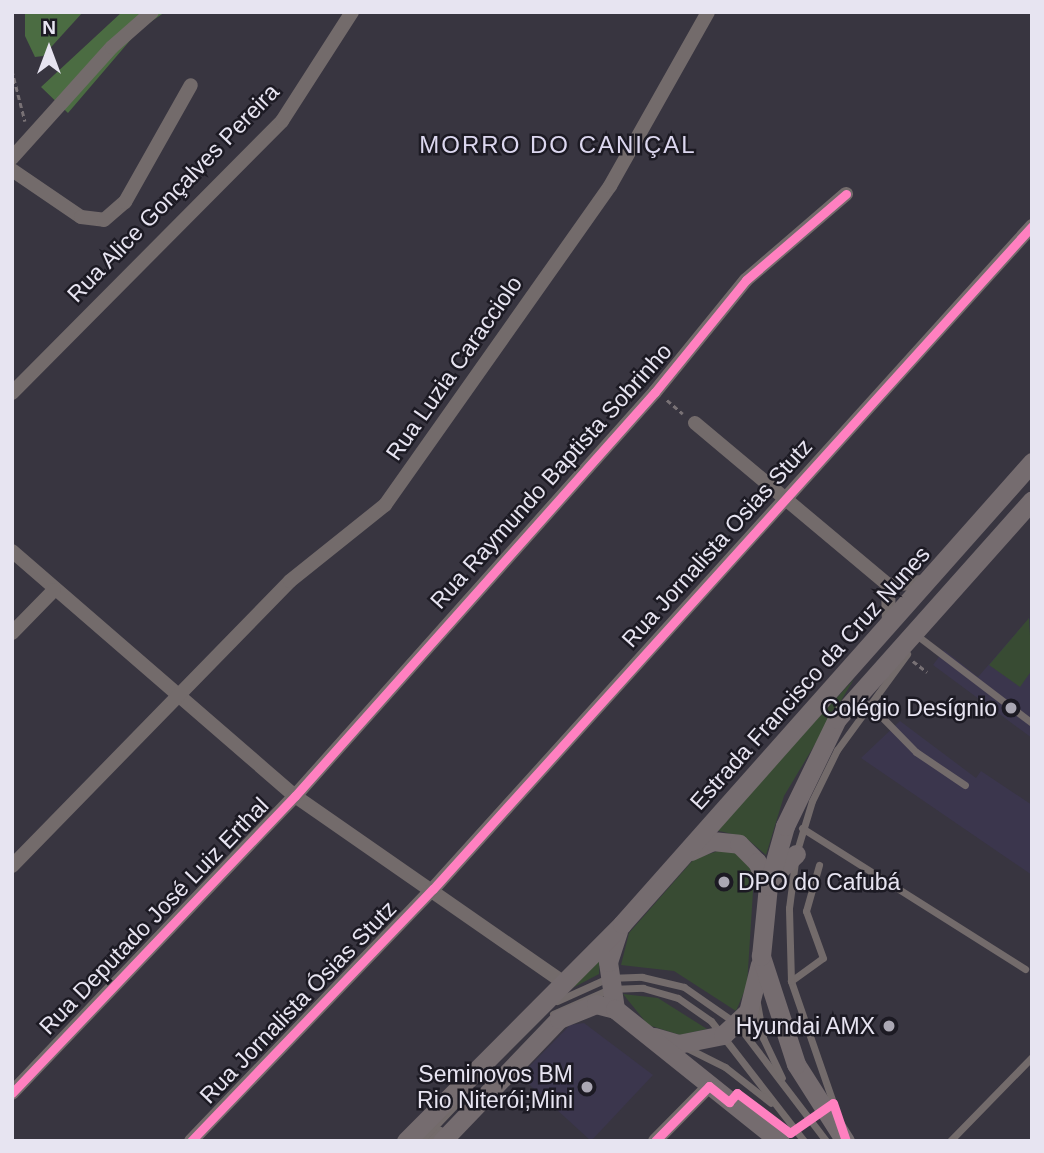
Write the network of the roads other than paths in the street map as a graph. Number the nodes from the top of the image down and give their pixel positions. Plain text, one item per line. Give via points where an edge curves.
1 (152, 12) edge
2 (352, 12) edge
3 (708, 12) edge
4 (191, 85) dead end
5 (12, 158) edge
6 (12, 170) edge
7 (846, 194) dead end
8 (1032, 226) edge
9 (12, 393) edge
10 (695, 423) road end
11 (1032, 462) edge
12 (783, 497) junction
13 (1032, 500) edge
14 (12, 551) edge
15 (930, 580) junction
16 (888, 585) junction
17 (54, 590) junction
18 (889, 627) junction
19 (922, 629) junction
20 (12, 633) edge
21 (176, 698) junction
22 (869, 704) junction
23 (1032, 723) edge
24 (965, 785) dead end
25 (295, 796) junction
26 (802, 828) junction
27 (796, 854) junction
28 (684, 856) junction
29 (819, 865) dead end
30 (12, 866) edge
31 (769, 883) junction
32 (433, 889) junction
33 (622, 924) junction
34 (761, 956) junction
35 (1025, 969) dead end
36 (560, 980) junction
37 (791, 981) junction
38 (609, 983) junction
39 (755, 990) junction
40 (615, 1009) junction
41 (730, 1030) junction
42 (643, 1032) junction
43 (678, 1044) junction
44 (1032, 1057) edge
45 (709, 1086) junction
46 (12, 1093) edge
47 (796, 1103) junction
48 (785, 1115) junction
49 (191, 1141) edge
50 (406, 1141) edge
51 (421, 1141) edge
52 (430, 1141) edge
53 (442, 1141) edge
54 (655, 1141) edge
55 (780, 1141) edge
56 (804, 1141) edge
57 (826, 1141) edge
58 (846, 1141) edge
59 (950, 1141) edge

1 - 5 street
2 - 9 street, Rua Alice Gonçalves Pereira via 282,121
3 - 21 street, Rua Luzia Caracciolo via 610,186 385,505 311,562
4 - 6 street via 125,202 104,219 89,221
7 - 25 street, Rua Raymundo Baptista Sobrinho via 746,281 655,392
8 - 12 street, Rua Jornalista Osias Stutz
10 - 12 street
11 - 15 main road, Estrada Francisco da Cruz Nunes
12 - 16 street
12 - 32 street, Rua Jornalista Osias Stutz
13 - 19 main road, Estrada Francisco da Cruz Nunes
14 - 17 street
15 - 16 street
15 - 18 main road, Estrada Francisco da Cruz Nunes
16 - 18 street
17 - 20 street
17 - 21 street
18 - 28 main road, Estrada Francisco da Cruz Nunes
19 - 22 lane
19 - 23 lane
19 - 31 main road, Estrada Francisco da Cruz Nunes via 837,719 797,795
21 - 25 street
21 - 30 street, Rua Luzia Caracciolo
22 - 24 lane via 916,752
22 - 26 lane via 837,750
25 - 32 street
25 - 46 street, Rua Deputado José Luiz Erthal
26 - 27 lane
26 - 35 lane
27 - 31 main road
27 - 37 lane via 789,908
28 - 31 main road via 712,841 739,844
28 - 33 main road, Estrada Francisco da Cruz Nunes
29 - 37 lane via 806,911 824,958
31 - 34 main road, Estrada Francisco da Cruz Nunes
32 - 36 street
32 - 49 street, Rua Jornalista Ósias Stutz
33 - 36 main road, Estrada Francisco da Cruz Nunes
33 - 38 main road
34 - 39 main road
34 - 58 main road, Estrada Francisco da Cruz Nunes via 796,1064
36 - 50 main road, Estrada Francisco da Cruz Nunes
37 - 58 lane
38 - 40 main road
38 - 41 lane via 678,998
38 - 41 lane via 642,977 684,986
38 - 51 lane via 558,1000
38 - 52 lane via 556,1011
39 - 41 main road
39 - 47 lane via 763,1038
40 - 42 main road
40 - 53 main road via 596,1004 559,1020
41 - 43 main road
41 - 47 lane
41 - 48 lane
42 - 43 main road
42 - 45 main road
43 - 48 lane via 725,1067
44 - 59 lane
45 - 54 street
45 - 55 main road
47 - 57 lane
48 - 56 lane

